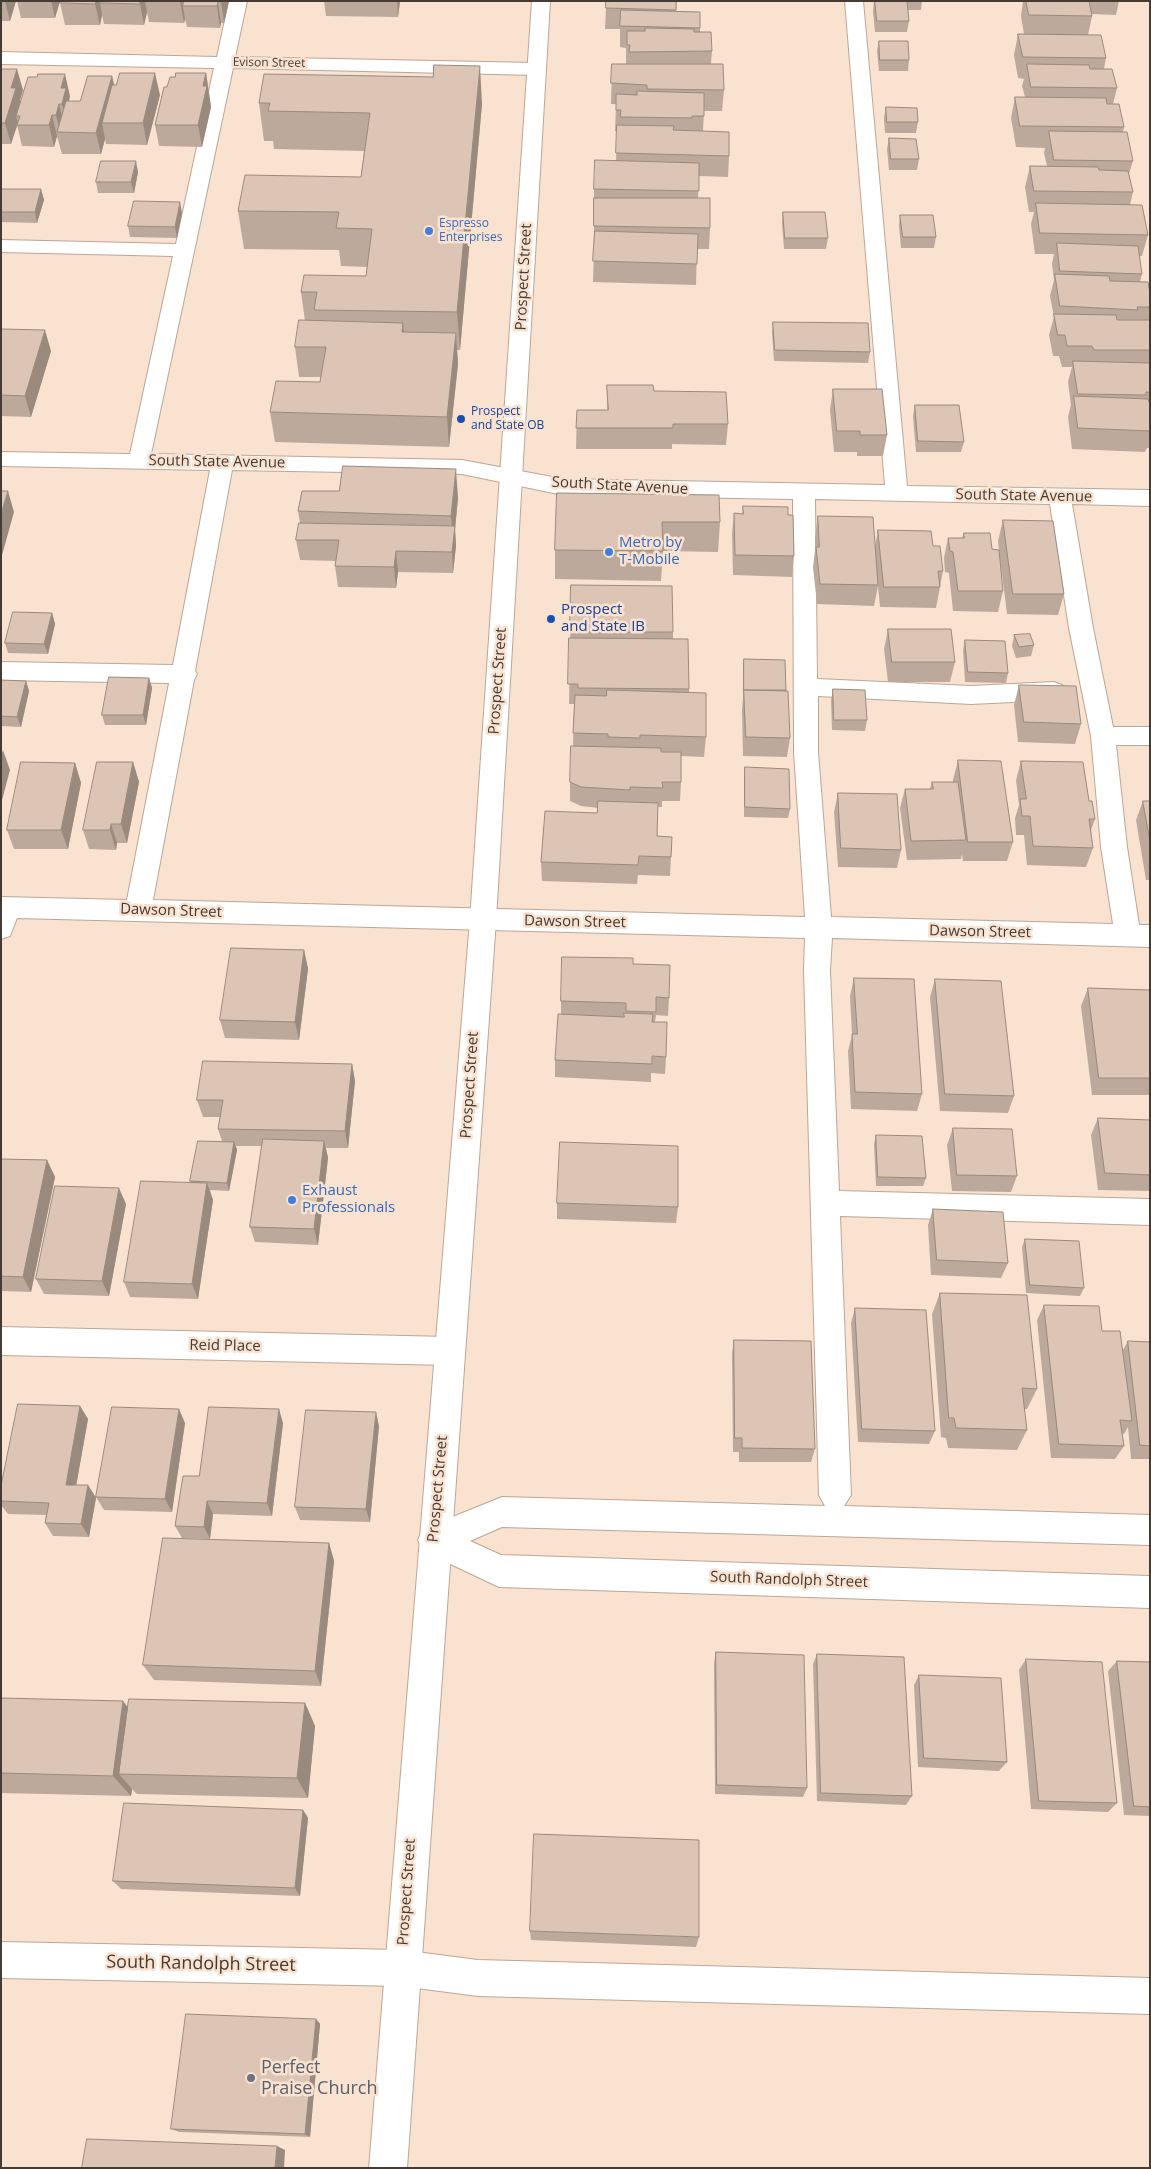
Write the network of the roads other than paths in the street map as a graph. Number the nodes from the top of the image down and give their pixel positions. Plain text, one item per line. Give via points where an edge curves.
1 (238, 1) edge
2 (541, 1) edge
3 (854, 1) edge
4 (1, 58) edge
5 (225, 62) junction
6 (536, 69) junction
7 (1, 246) edge
8 (185, 250) junction
9 (1, 459) edge
10 (139, 461) junction
11 (223, 462) junction
12 (511, 476) junction
13 (804, 492) junction
14 (897, 493) junction
15 (1060, 497) junction
16 (1150, 498) edge
17 (1, 671) edge
18 (184, 674) junction
19 (804, 687) junction
20 (1093, 689) junction
21 (1103, 736) junction
22 (1150, 736) edge
23 (138, 910) junction
24 (3, 914) edge
25 (483, 920) junction
26 (818, 928) junction
27 (1138, 936) edge
28 (825, 1203) junction
29 (1150, 1212) edge
30 (1, 1341) edge
31 (449, 1352) junction
32 (835, 1495) dead end
33 (1150, 1530) edge
34 (434, 1540) junction
35 (1150, 1592) edge
36 (1, 1960) edge
37 (401, 1968) junction
38 (1150, 1996) edge
39 (388, 2168) edge

1 - 5 street
2 - 6 street, Prospect Street
3 - 14 street
4 - 5 street, Evison Street
5 - 6 street, Evison Street
5 - 8 street
6 - 12 street, Prospect Street
7 - 8 street
8 - 10 street
9 - 10 street, South State Avenue
10 - 11 street, South State Avenue
11 - 12 street, South State Avenue via 462,467
11 - 18 street
12 - 13 street, South State Avenue via 563,487
12 - 25 street, Prospect Street
13 - 14 street, South State Avenue
13 - 19 street
14 - 15 street, South State Avenue
15 - 16 street, South State Avenue
15 - 20 street
17 - 18 street
18 - 23 street
19 - 20 street via 970,695
19 - 26 street
20 - 21 street
21 - 22 street
21 - 27 street via 1114,847 1125,912
23 - 24 street, Dawson Street
23 - 25 street, Dawson Street
25 - 26 street, Dawson Street
25 - 31 street, Prospect Street
26 - 27 street, Dawson Street
26 - 28 street
28 - 29 street
28 - 32 street
30 - 31 street, Reid Place
31 - 34 street, Prospect Street
33 - 34 street via 502,1512
34 - 35 street, South Randolph Street via 499,1571
34 - 37 street, Prospect Street
36 - 37 street, South Randolph Street
37 - 38 street, South Randolph Street via 478,1978
37 - 39 street, Prospect Street

